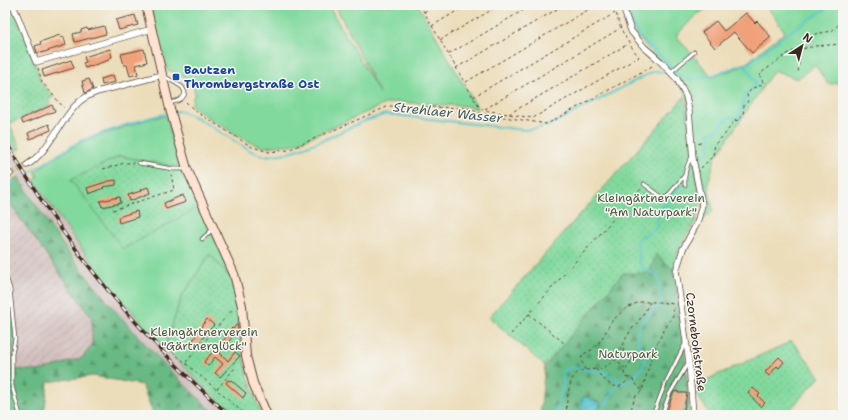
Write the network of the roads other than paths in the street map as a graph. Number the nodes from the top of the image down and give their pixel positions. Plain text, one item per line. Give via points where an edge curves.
1 (13, 5) edge
2 (146, 5) edge
3 (623, 5) edge
4 (152, 29) junction
5 (694, 52) dead end
6 (673, 70) junction
7 (162, 75) junction
8 (170, 109) junction
9 (693, 159) junction
10 (138, 163) road end
11 (27, 165) tunnel mouth
12 (187, 169) junction
13 (685, 178) junction
14 (644, 184) road end
15 (685, 185) dead end
16 (214, 228) junction
17 (202, 239) dead end
18 (5, 274) edge
19 (686, 342) junction
20 (689, 362) junction
21 (20, 415) edge
22 (267, 415) edge
23 (653, 415) edge
24 (662, 415) edge
25 (693, 415) edge

1 - 4 street via 36,62
2 - 4 street
3 - 6 street via 630,31 644,47
4 - 7 street
5 - 6 lane
6 - 9 street via 686,96
7 - 8 street
7 - 8 lane via 182,87 185,92 182,99
7 - 11 street via 97,92 76,104 36,158
8 - 12 street
9 - 13 lane via 688,163
9 - 19 street, Czornebohstraße via 702,205 676,271
10 - 12 lane
12 - 16 street
13 - 14 lane via 663,198
13 - 15 lane
16 - 17 lane
16 - 22 street via 234,274 242,306 246,356 253,383
18 - 21 lane via 10,289 15,339 12,354 12,386
19 - 20 street, Czornebohstraße
19 - 23 lane
20 - 24 lane via 669,395
20 - 25 street, Czornebohstraße

